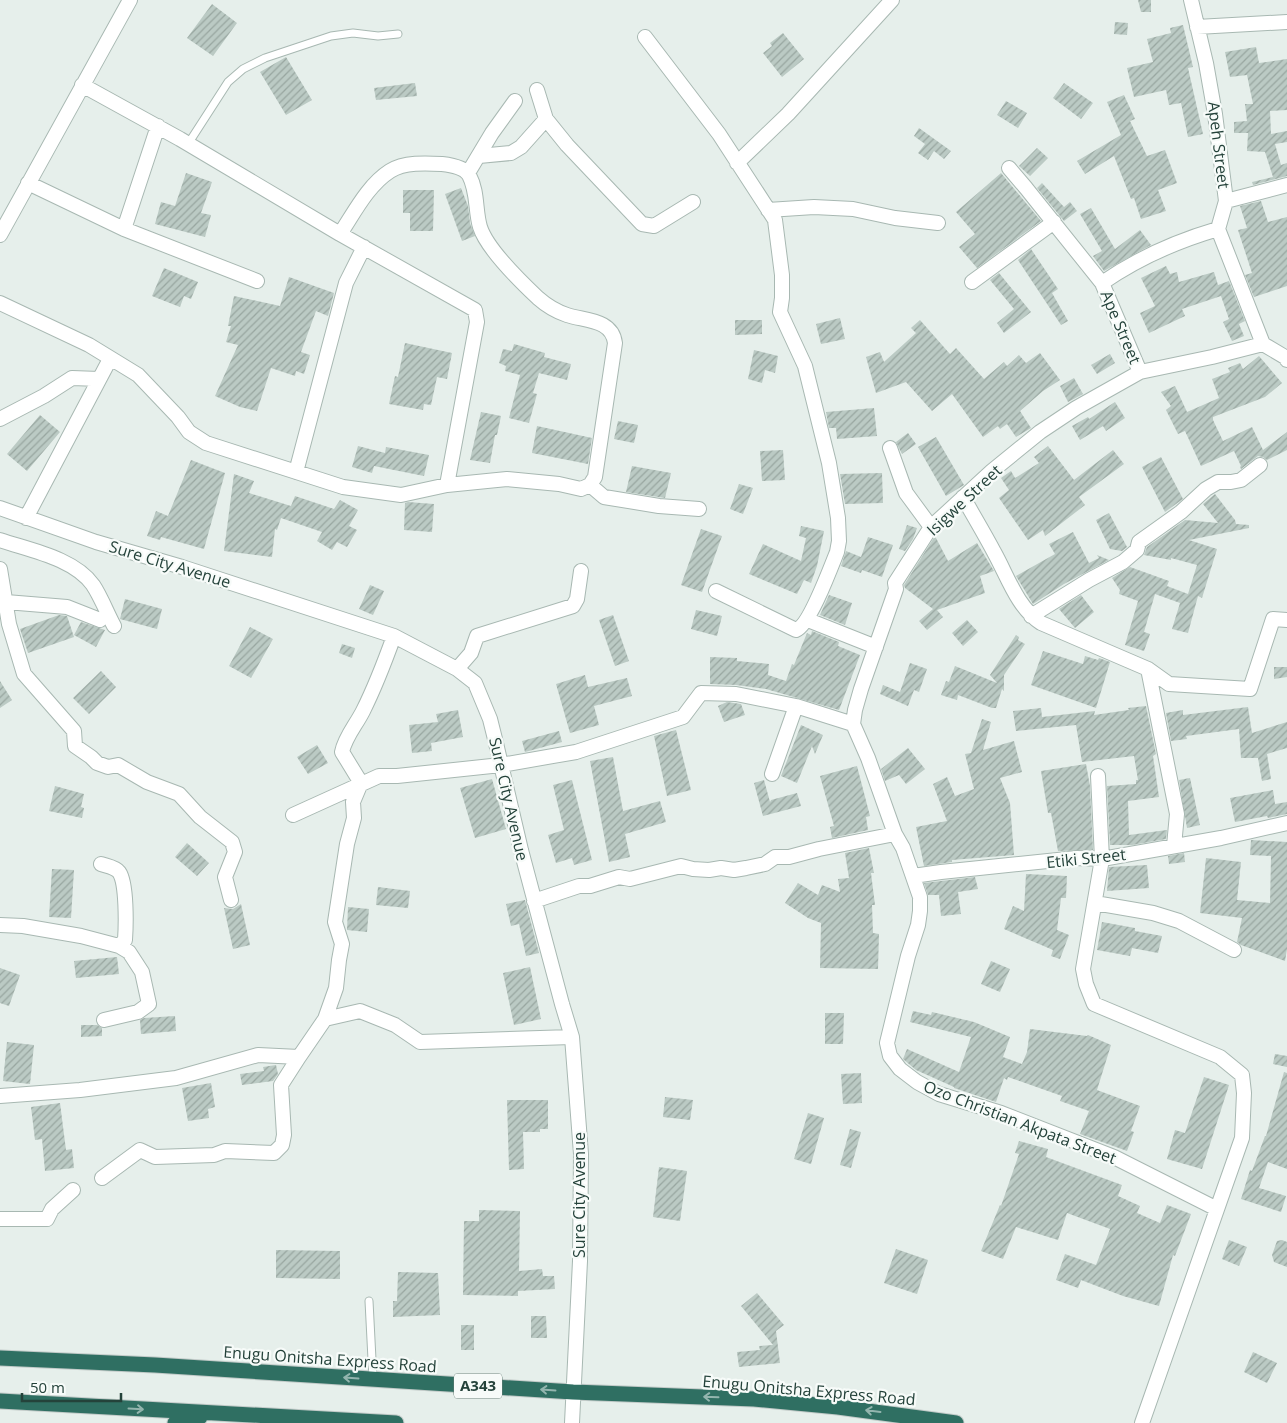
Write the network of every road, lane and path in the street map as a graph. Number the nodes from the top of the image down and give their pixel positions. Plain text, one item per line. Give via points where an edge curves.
1 (130, 0) edge
2 (892, 0) edge
3 (1191, 0) edge
4 (1287, 22) edge
5 (1197, 27) junction
6 (398, 34) dead end
7 (645, 37) dead end
8 (82, 85) junction
9 (537, 90) dead end
10 (515, 101) dead end
11 (546, 119) junction
12 (158, 126) junction
13 (188, 144) junction
14 (478, 156) junction
15 (737, 163) junction
16 (1009, 168) dead end
17 (468, 173) junction
18 (28, 183) junction
19 (1287, 186) edge
20 (1226, 201) junction
21 (694, 202) dead end
22 (768, 210) junction
23 (1054, 222) junction
24 (938, 223) dead end
25 (1218, 228) junction
26 (124, 229) junction
27 (340, 234) junction
28 (0, 235) edge
29 (364, 247) junction
30 (257, 281) dead end
31 (972, 282) dead end
32 (1102, 283) junction
33 (0, 303) edge
34 (1263, 344) junction
35 (110, 359) junction
36 (1287, 360) edge
37 (1140, 372) junction
38 (99, 379) junction
39 (0, 419) edge
40 (890, 448) dead end
41 (1260, 465) dead end
42 (296, 472) junction
43 (447, 485) junction
44 (590, 485) junction
45 (963, 497) junction
46 (0, 508) edge
47 (699, 509) dead end
48 (26, 518) junction
49 (931, 527) junction
50 (0, 540) edge
51 (0, 569) edge
52 (582, 571) dead end
53 (716, 591) dead end
54 (6, 602) junction
55 (1031, 616) junction
56 (100, 620) dead end
57 (808, 620) junction
58 (1287, 620) edge
59 (114, 626) dead end
60 (394, 636) junction
61 (876, 647) junction
62 (457, 669) junction
63 (1148, 669) junction
64 (796, 706) junction
65 (853, 724) junction
66 (501, 765) junction
67 (772, 774) dead end
68 (1098, 776) dead end
69 (361, 783) junction
70 (293, 815) dead end
71 (1287, 824) edge
72 (896, 834) junction
73 (1174, 846) junction
74 (1102, 859) junction
75 (100, 864) dead end
76 (913, 876) junction
77 (230, 900) dead end
78 (534, 901) junction
79 (1095, 903) junction
80 (0, 925) edge
81 (118, 946) junction
82 (1234, 950) dead end
83 (325, 1019) junction
84 (104, 1020) dead end
85 (572, 1037) junction
86 (299, 1057) junction
87 (0, 1096) edge
88 (102, 1178) dead end
89 (73, 1190) dead end
90 (1217, 1209) junction
91 (0, 1219) edge
92 (369, 1301) dead end
93 (0, 1358) edge
94 (373, 1380) junction
95 (573, 1392) junction
96 (0, 1402) edge
97 (221, 1413) junction
98 (264, 1419) edge
99 (175, 1423) edge
100 (396, 1423) edge
101 (572, 1423) edge
102 (956, 1423) edge
103 (1142, 1423) edge

1 - 8 street
2 - 15 street via 788,114
3 - 5 street, Apeh Street
4 - 5 street
5 - 20 street, Apeh Street via 1215,114
6 - 13 lane via 331,36 264,58 243,69 228,82
7 - 15 street via 719,134
8 - 12 street
8 - 18 street
9 - 11 street
10 - 14 street
11 - 14 street via 521,147 511,153
11 - 21 street via 642,224 654,226
12 - 13 street
12 - 26 street
13 - 27 street
14 - 17 street
15 - 22 street
16 - 23 street, Ape Street
17 - 27 street via 454,165 436,164 412,164 390,171 372,187
17 - 44 street via 476,192 480,227 489,246 548,307 606,325 614,334 595,477
18 - 26 street
18 - 28 street
19 - 20 street
20 - 25 street, Apeh Street
22 - 24 street via 852,209
22 - 57 street via 775,220 782,275 780,312 805,366 829,463 838,518 837,552
23 - 31 street
23 - 32 street, Ape Street
25 - 32 street via 1152,254
25 - 34 street
26 - 30 street
27 - 29 street
29 - 42 street via 346,283
29 - 43 street via 475,310 478,322
32 - 37 street, Ape Street
33 - 35 street
34 - 36 street
34 - 37 street, Isigwe Street
35 - 38 street
35 - 42 street via 138,374 189,432 206,443
37 - 45 street, Isigwe Street via 1040,432
38 - 39 street via 72,378
38 - 48 street
40 - 49 street via 906,493
41 - 55 street via 1240,480 1218,482 1206,489 1181,512 1139,542 1137,550 1123,562
42 - 43 street via 343,487 402,495
43 - 44 street via 507,479 581,489
44 - 47 street via 604,497
45 - 49 street, Isigwe Street
45 - 55 street
46 - 48 street, Sure City Avenue
48 - 60 street, Sure City Avenue
49 - 61 street, Isigwe Street via 895,583
50 - 59 street via 58,559 78,570 92,584
51 - 54 street
52 - 62 street via 573,606 477,636 471,653
53 - 57 street via 796,630
54 - 56 street via 67,607
54 - 77 street via 24,674 74,731 75,746 97,763 118,765 147,782 179,794 200,817 232,842 235,852 225,877
55 - 63 street
57 - 61 street
58 - 63 street via 1273,618 1250,689 1169,684
60 - 62 street, Sure City Avenue
60 - 69 street via 373,692 342,752
61 - 65 street, Isigwe Street via 854,710
62 - 66 street, Sure City Avenue via 475,683 490,719
63 - 73 street via 1177,814
64 - 65 street
64 - 66 street via 736,694 701,694 683,717 576,752
64 - 67 street
65 - 72 street
66 - 69 street via 379,776
66 - 78 street, Sure City Avenue
68 - 74 street
69 - 70 street
69 - 83 street via 353,802 354,818 335,922 342,944 336,988
71 - 73 street, Etiki Street
72 - 76 street, Ozo Christian Akpata Street
72 - 78 street via 776,858 746,868 709,870 681,866 630,879 620,877
73 - 74 street, Etiki Street
74 - 76 street, Etiki Street via 1077,858
74 - 79 street
75 - 81 street via 116,869 122,881 127,922 125,940
76 - 90 street, Ozo Christian Akpata Street via 920,897 918,925 886,1044 900,1069 939,1094 1001,1113 1114,1157
78 - 85 street, Sure City Avenue
79 - 82 street via 1179,921
79 - 90 street via 1083,968 1094,1004 1220,1057 1242,1075 1242,1138
80 - 81 street via 81,936
81 - 84 street via 129,952 142,972 149,1004 138,1012
83 - 85 street via 360,1011 395,1025 420,1042
83 - 86 street
85 - 95 street, Sure City Avenue via 581,1154 580,1261
86 - 87 street via 258,1055 176,1078
86 - 88 street via 281,1085 284,1135 282,1146 274,1153 225,1151 214,1155 155,1157 140,1150
89 - 91 street via 52,1209 47,1219
90 - 103 street
92 - 94 lane
94 -> 93 highway, Enugu Onitsha Express Road / A343
95 -> 94 highway, Enugu Onitsha Express Road / A343
95 - 101 street, Sure City Avenue
102 -> 95 highway, Enugu Onitsha Express Road / A343 via 754,1399
96 -> 97 highway
97 - 98 highway
97 - 99 highway
98 - 100 highway

